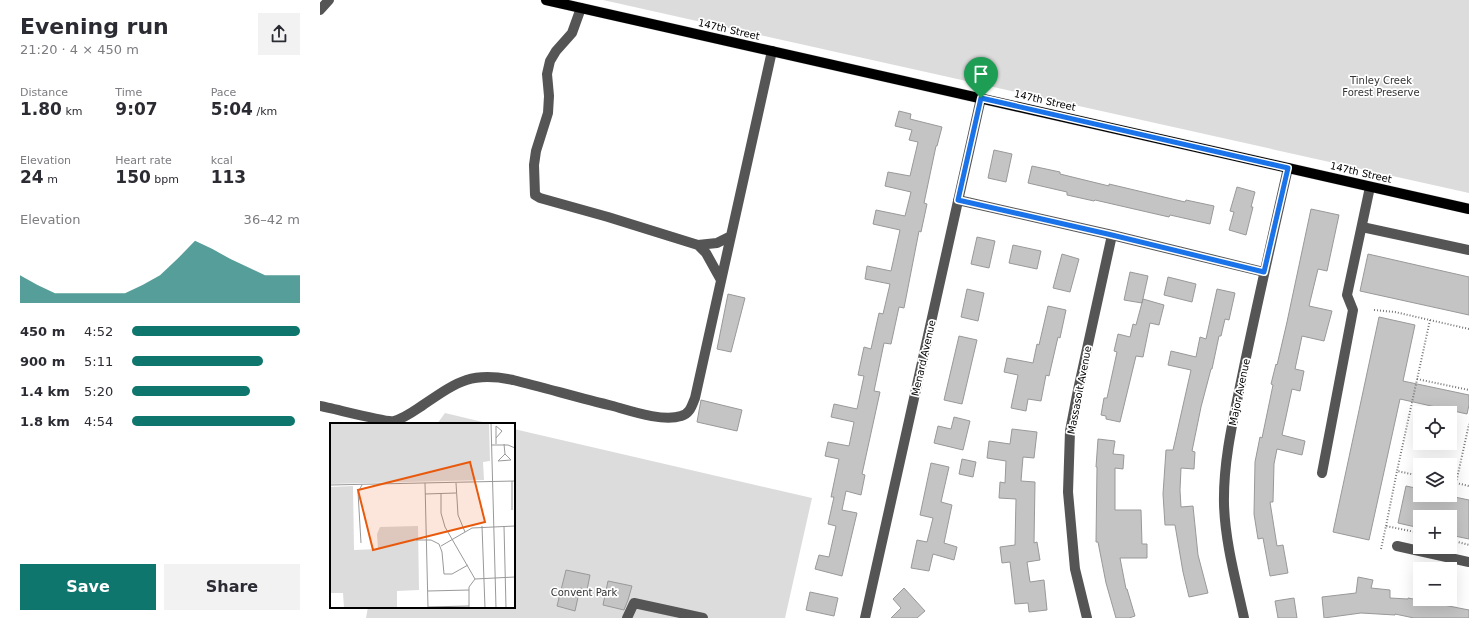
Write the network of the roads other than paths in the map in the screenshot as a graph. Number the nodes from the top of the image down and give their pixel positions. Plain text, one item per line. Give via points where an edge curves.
1 (329, 0) edge
2 (546, 0) edge
3 (581, 8) junction
4 (320, 10) edge
5 (772, 51) junction
6 (981, 98) junction
7 (1288, 168) junction
8 (1370, 186) junction
9 (958, 200) junction
10 (1469, 209) edge
11 (1362, 227) junction
12 (1112, 235) junction
13 (731, 236) junction
14 (698, 245) junction
15 (1469, 250) edge
16 (1264, 272) junction
17 (721, 280) junction
18 (320, 406) edge
19 (1322, 472) dead end
20 (1397, 546) dead end
21 (1469, 562) edge
22 (628, 618) edge
23 (703, 618) edge
24 (865, 618) edge
25 (1088, 618) edge
26 (1244, 618) edge

1 - 4 street
2 - 3 main road, 147th Street
3 - 5 main road, 147th Street
3 - 14 street via 572,33 550,61 547,74 548,113 534,165 536,195
5 - 6 main road, 147th Street
5 - 13 street
6 - 7 main road, 147th Street
6 - 9 street, Menard Avenue
7 - 8 main road, 147th Street
7 - 16 street, Major Avenue
8 - 10 main road, 147th Street
8 - 11 street
9 - 12 street
9 - 24 street, Menard Avenue
11 - 15 street
11 - 19 street via 1348,295 1353,310
12 - 16 street
12 - 25 street, Massasoit Avenue via 1070,431 1068,500 1075,569
13 - 14 street via 717,243
13 - 17 street
14 - 17 street via 706,253
16 - 26 street, Major Avenue via 1228,448 1224,487 1228,541
17 - 18 street via 695,398 691,409 683,416 659,417 634,412 527,383 489,376 469,378 455,384 408,416 392,422
20 - 21 street
22 - 23 street via 634,603

